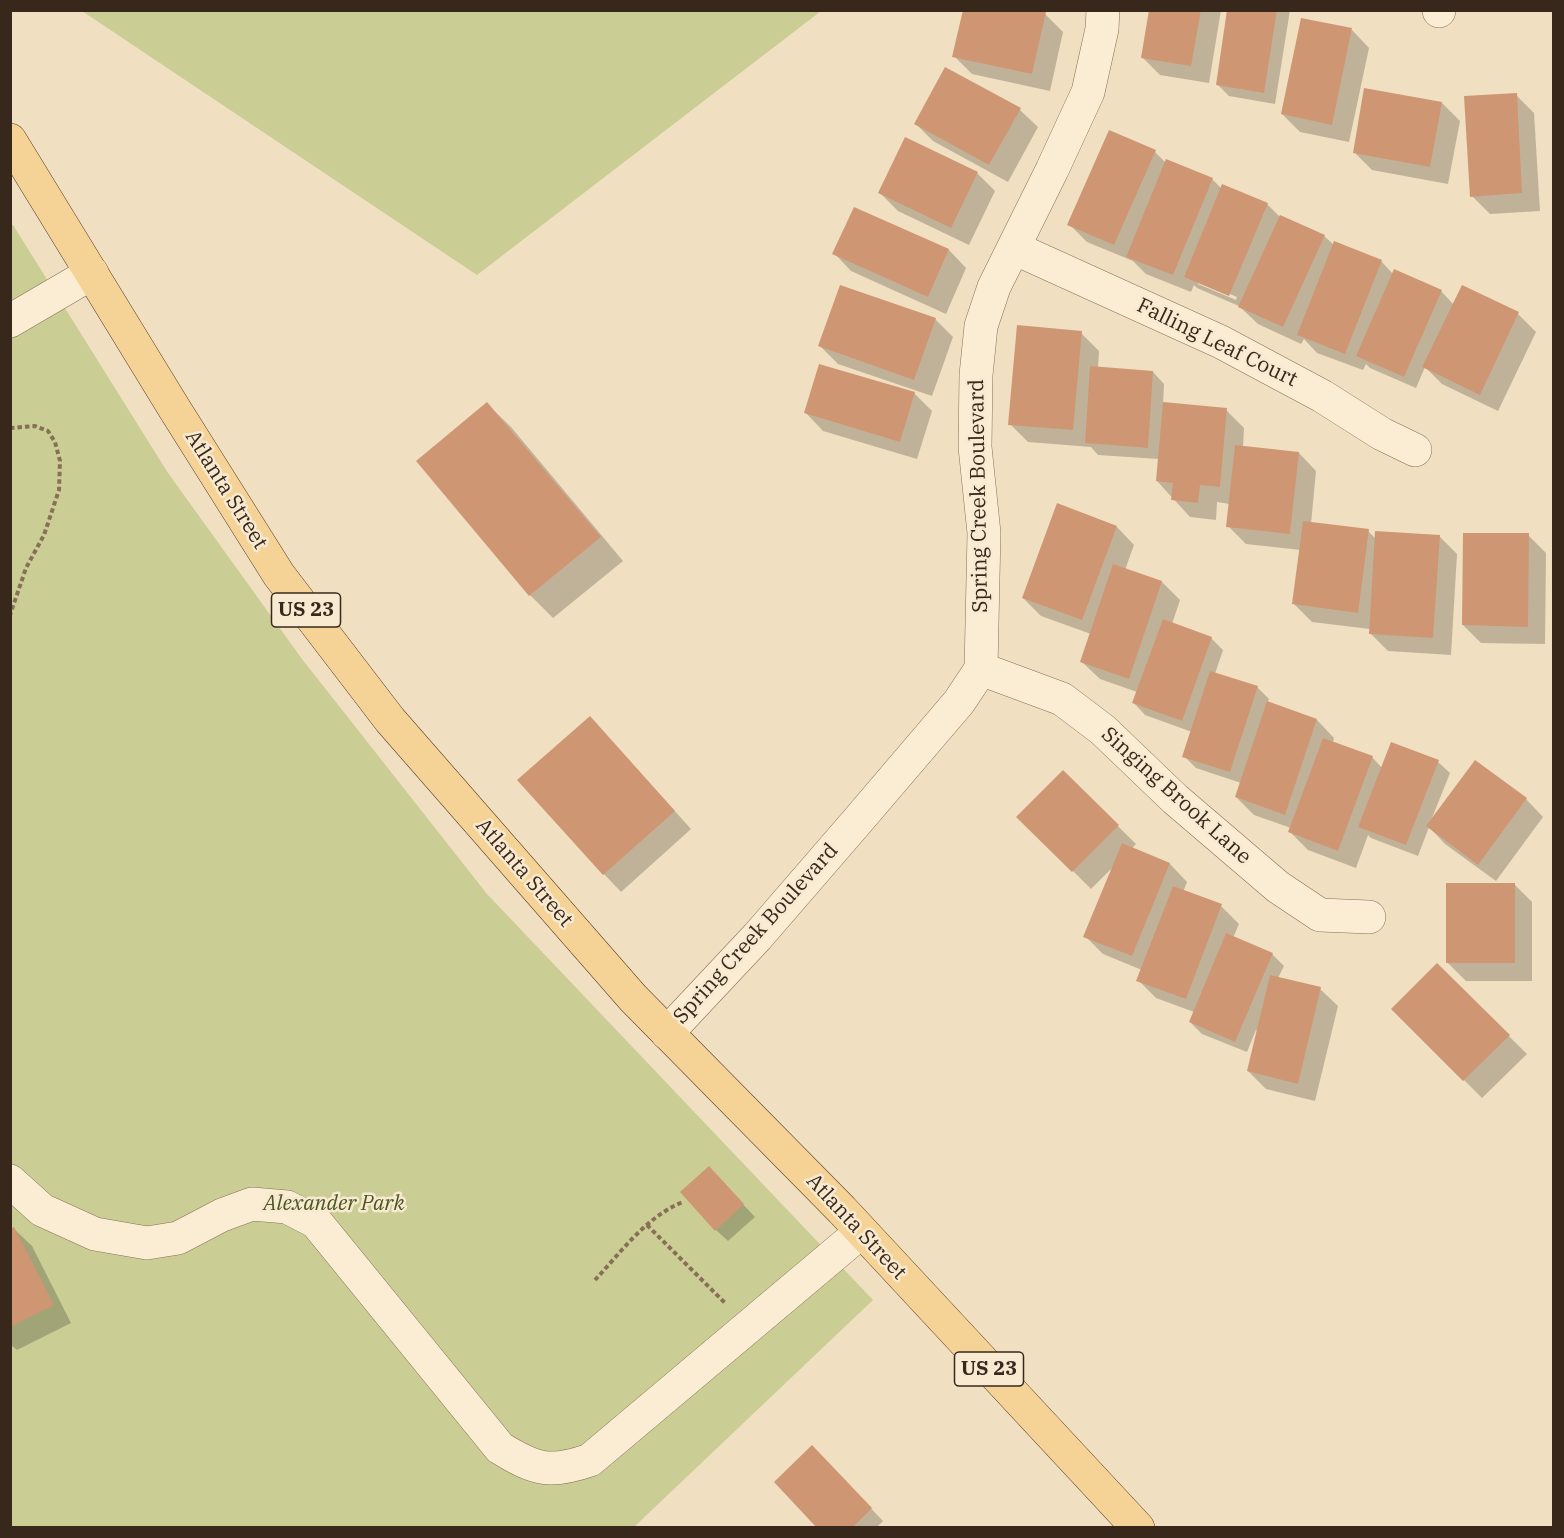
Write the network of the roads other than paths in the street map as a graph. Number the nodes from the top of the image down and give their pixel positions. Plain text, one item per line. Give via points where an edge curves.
1 (1103, 10) edge
2 (10, 140) edge
3 (1014, 248) junction
4 (92, 273) junction
5 (10, 321) edge
6 (1415, 450) dead end
7 (981, 669) junction
8 (1368, 917) dead end
9 (667, 1033) junction
10 (10, 1181) edge
11 (861, 1232) junction
12 (1138, 1527) edge

1 - 3 street, Spring Creek Boulevard via 1088,92
2 - 4 main road, Atlanta Street / US 23
3 - 6 street, Falling Leaf Court via 1221,342
3 - 7 street, Spring Creek Boulevard via 994,287 981,326 976,375 975,447 984,533
4 - 5 street
4 - 9 main road, Atlanta Street / US 23 via 279,575 390,720
7 - 8 street, Singing Brook Lane via 1062,699 1103,730 1175,799 1278,887 1320,915
7 - 9 street, Spring Creek Boulevard via 959,702 860,818
9 - 11 main road, Atlanta Street / US 23
10 - 11 street via 42,1210 95,1233 147,1243 178,1238 252,1204 287,1207 316,1222 500,1448 524,1463 548,1469 567,1468 590,1460
11 - 12 main road, Atlanta Street / US 23

